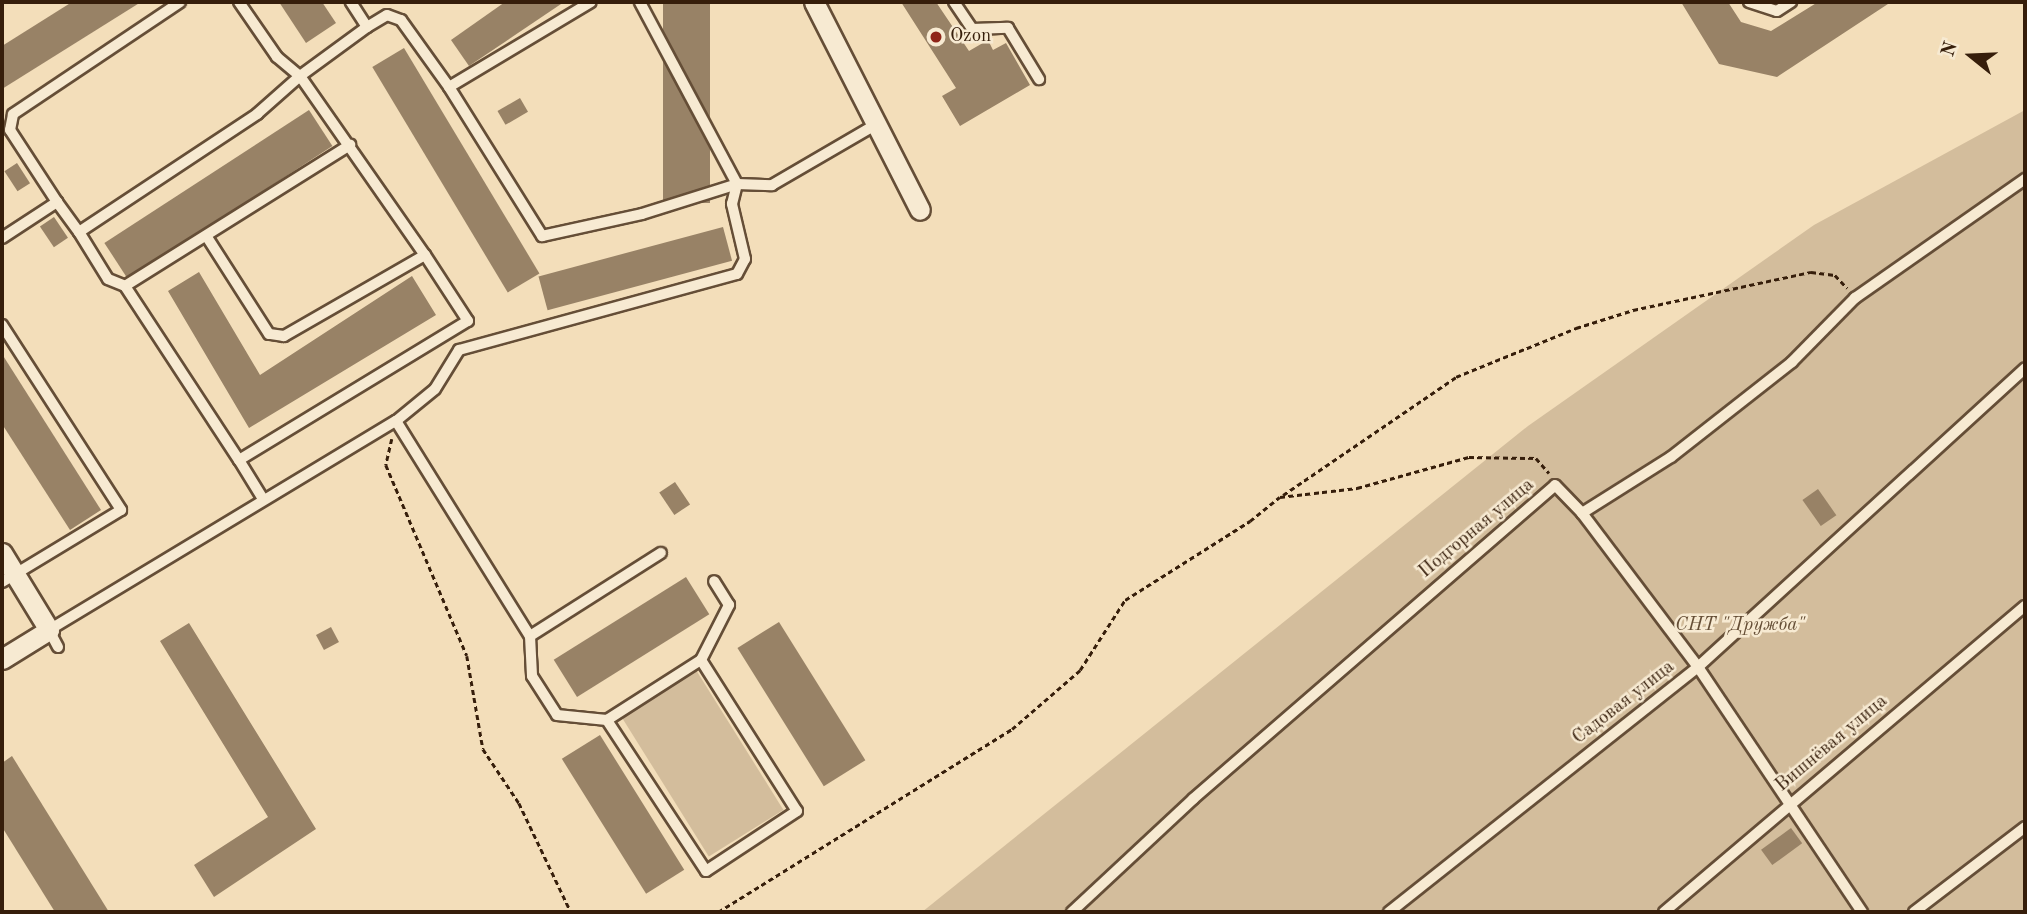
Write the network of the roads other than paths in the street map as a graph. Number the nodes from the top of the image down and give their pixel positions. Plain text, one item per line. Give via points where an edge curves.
1 (180, 2) edge
2 (239, 2) edge
3 (351, 2) edge
4 (591, 2) edge
5 (640, 2) edge
6 (814, 2) edge
7 (954, 2) edge
8 (1749, 2) edge
9 (1791, 2) edge
10 (367, 27) junction
11 (300, 76) junction
12 (1039, 79) dead end
13 (449, 87) junction
14 (875, 125) junction
15 (350, 145) junction
16 (2025, 179) edge
17 (737, 184) junction
18 (57, 202) junction
19 (920, 210) dead end
20 (79, 232) junction
21 (207, 237) junction
22 (2, 238) edge
23 (425, 255) junction
24 (125, 286) junction
25 (2, 325) edge
26 (2025, 368) edge
27 (396, 421) junction
28 (239, 460) junction
29 (263, 499) junction
30 (1582, 513) junction
31 (2, 552) edge
32 (661, 553) dead end
33 (8, 578) edge
34 (714, 581) dead end
35 (2025, 606) edge
36 (530, 636) junction
37 (54, 639) junction
38 (2, 659) edge
39 (701, 660) junction
40 (1698, 667) junction
41 (607, 720) junction
42 (1787, 803) junction
43 (2025, 827) edge
44 (1072, 912) edge
45 (1388, 912) edge
46 (1664, 912) edge
47 (1863, 912) edge
48 (1913, 912) edge

1 - 18 lane via 13,114 10,130
2 - 11 lane via 277,57
3 - 10 lane
4 - 13 lane
5 - 17 lane
6 - 14 street
7 - 12 lane via 972,29 1007,28
8 - 9 lane via 1777,10
10 - 11 lane
10 - 13 lane via 387,15 401,20
11 - 15 lane
11 - 20 lane via 257,114
13 - 17 lane via 542,236 642,214
14 - 17 lane via 772,185
14 - 19 street
15 - 21 lane
15 - 23 lane
16 - 30 lane via 1855,298 1792,362 1671,457
17 - 27 lane via 732,204 745,259 737,274 459,350 435,389
18 - 20 lane
18 - 22 lane
20 - 24 lane via 108,279
21 - 23 lane via 268,334 284,336
21 - 24 lane
23 - 28 lane via 468,321
24 - 28 lane
25 - 33 lane via 121,510
26 - 40 lane, Садовая улица
27 - 29 lane
27 - 36 lane
28 - 29 lane
29 - 37 lane
30 - 40 lane, Подгорная улица
30 - 44 lane, Подгорная улица via 1555,485 1193,799
31 - 33 street
32 - 36 lane
33 - 37 street
34 - 39 lane via 729,604
35 - 42 lane, Вишнёвая улица
36 - 41 lane via 531,676 557,715
37 - 38 street
39 - 41 lane
39 - 41 lane via 797,811 706,871
40 - 42 lane, Подгорная улица
40 - 45 lane, Садовая улица
42 - 46 lane, Вишнёвая улица
42 - 47 lane, Подгорная улица
43 - 48 lane

